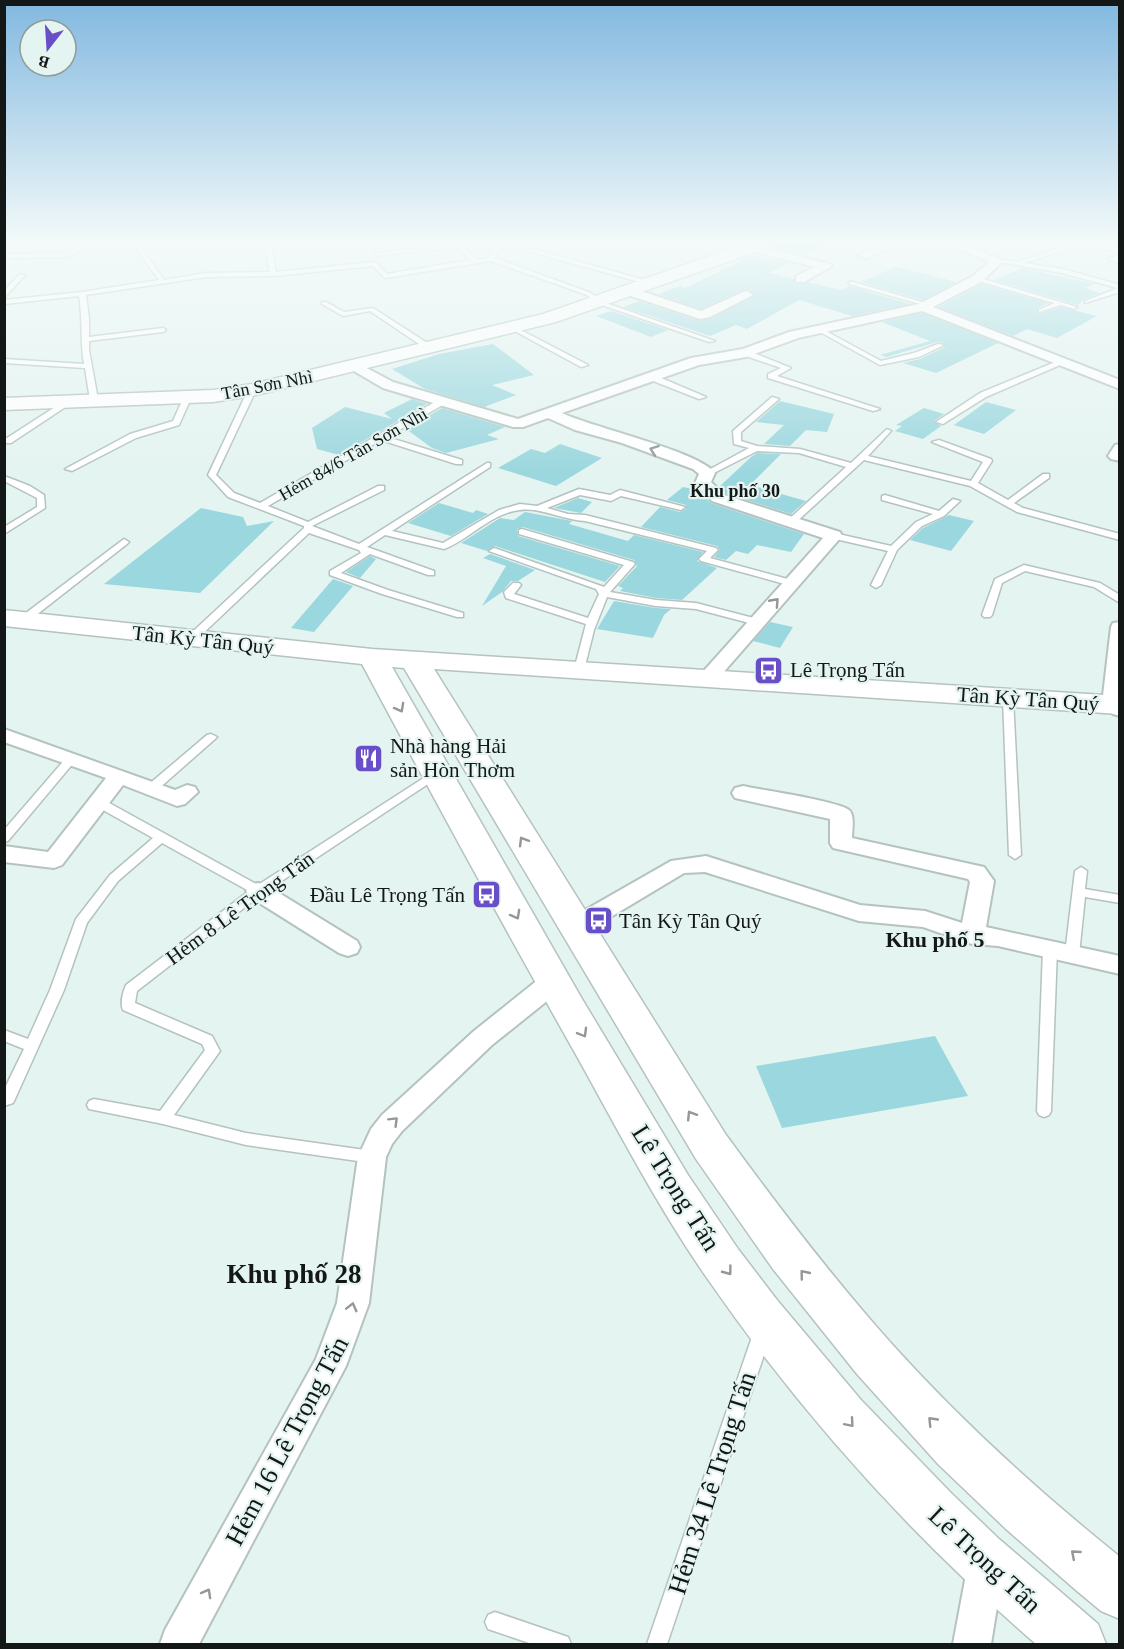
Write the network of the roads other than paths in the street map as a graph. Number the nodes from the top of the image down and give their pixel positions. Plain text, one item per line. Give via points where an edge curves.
1 (86, 321) edge
2 (389, 321) edge
3 (536, 321) edge
4 (653, 321) edge
5 (864, 321) edge
6 (963, 321) edge
7 (513, 328) junction
8 (163, 330) dead end
9 (822, 331) junction
10 (86, 339) junction
11 (711, 341) dead end
12 (940, 345) dead end
13 (431, 348) junction
14 (746, 353) junction
15 (4, 361) edge
16 (1063, 362) junction
17 (584, 365) dead end
18 (88, 366) junction
19 (354, 367) junction
20 (651, 377) junction
21 (1119, 385) edge
22 (252, 390) junction
23 (188, 396) junction
24 (702, 397) dead end
25 (775, 399) dead end
26 (94, 400) junction
27 (443, 401) junction
28 (69, 402) junction
29 (4, 404) edge
30 (876, 409) dead end
31 (549, 413) junction
32 (940, 422) dead end
33 (887, 431) dead end
34 (382, 438) junction
35 (4, 440) edge
36 (936, 442) dead end
37 (756, 448) junction
38 (1119, 448) edge
39 (864, 457) junction
40 (1119, 457) edge
41 (459, 462) dead end
42 (487, 465) dead end
43 (851, 466) junction
44 (69, 469) dead end
45 (707, 473) junction
46 (1046, 476) dead end
47 (4, 478) edge
48 (973, 484) junction
49 (381, 488) dead end
50 (885, 498) dead end
51 (956, 501) dead end
52 (1007, 504) junction
53 (262, 506) junction
54 (681, 507) dead end
55 (536, 509) junction
56 (941, 514) junction
57 (791, 522) junction
58 (308, 527) junction
59 (4, 531) edge
60 (384, 532) junction
61 (522, 532) dead end
62 (834, 536) junction
63 (1119, 537) edge
64 (124, 542) dead end
65 (362, 547) junction
66 (893, 549) junction
67 (494, 551) dead end
68 (431, 573) dead end
69 (792, 583) junction
70 (516, 585) dead end
71 (876, 585) dead end
72 (604, 594) junction
73 (1119, 600) edge
74 (460, 615) dead end
75 (987, 615) dead end
76 (11, 622) edge
77 (757, 622) junction
78 (593, 623) junction
79 (1119, 627) edge
80 (191, 639) junction
81 (372, 657) junction
82 (414, 660) junction
83 (579, 670) junction
84 (708, 678) junction
85 (1008, 698) junction
86 (1117, 706) edge
87 (4, 735) edge
88 (211, 737) dead end
89 (71, 759) junction
90 (436, 774) junction
91 (118, 776) junction
92 (152, 788) junction
93 (187, 792) dead end
94 (743, 793) dead end
95 (98, 802) junction
96 (162, 836) junction
97 (4, 838) edge
98 (4, 854) edge
99 (1015, 855) dead end
100 (1081, 871) dead end
101 (258, 891) junction
102 (1080, 892) junction
103 (1119, 899) edge
104 (575, 927) junction
105 (972, 935) junction
106 (348, 947) dead end
107 (1061, 951) junction
108 (1119, 965) edge
109 (553, 982) junction
110 (4, 1035) edge
111 (32, 1046) junction
112 (4, 1100) edge
113 (94, 1105) dead end
114 (1044, 1111) dead end
115 (163, 1118) junction
116 (372, 1157) junction
117 (767, 1322) junction
118 (986, 1564) junction
119 (1119, 1592) edge
120 (495, 1622) dead end
121 (179, 1644) edge
122 (561, 1644) edge
123 (657, 1644) edge
124 (972, 1644) edge
125 (1078, 1644) edge

1 - 10 lane
2 - 13 lane
3 - 7 main road, Tân Sơn Nhì
4 - 11 lane
5 - 9 street
6 - 16 street
7 - 13 main road, Tân Sơn Nhì
7 - 17 lane
8 - 10 lane
9 - 12 lane via 880,363
9 - 14 street via 794,335
10 - 18 lane
13 - 19 main road, Tân Sơn Nhì
14 - 20 street via 696,361
14 - 30 lane via 787,368 771,376
15 - 18 lane
16 - 21 street
16 - 32 lane via 982,395
18 - 26 lane
19 - 22 main road, Tân Sơn Nhì
19 - 27 street via 388,385
20 - 24 lane
20 - 31 street
22 - 23 main road, Tân Sơn Nhì
22 - 53 lane via 212,475 231,495
23 - 26 main road, Tân Sơn Nhì
23 - 44 lane via 176,423 133,436
25 - 37 lane via 737,431 737,442
26 - 28 main road, Tân Sơn Nhì
27 - 31 street via 518,424
27 - 34 lane, Hẻm 84/6 Tân Sơn Nhì
28 - 29 main road, Tân Sơn Nhì
28 - 35 lane
45 -> 31 street via 699,466 580,428
33 - 39 lane
34 - 41 lane
34 - 53 lane, Hẻm 84/6 Tân Sơn Nhì
36 - 48 lane via 988,461
37 - 43 lane via 800,451
37 - 45 lane
38 - 40 street
39 - 43 lane
39 - 48 lane
42 - 60 lane
43 - 57 lane
45 - 57 street via 703,483 718,498
46 - 52 lane
47 - 59 lane via 41,497 41,508
48 - 52 lane
49 - 58 lane
50 - 56 lane
51 - 56 lane
52 - 63 lane
53 - 58 lane
54 - 55 lane via 620,493 611,498 579,492
55 - 60 lane via 519,506 444,546
55 - 69 lane via 713,550 704,559
56 - 66 lane via 919,524
57 - 62 street
58 - 65 lane
58 - 80 lane
60 - 65 lane
61 - 72 lane via 630,564 612,580
62 - 66 lane
62 - 69 street
64 - 76 lane
65 - 68 lane
65 - 74 lane via 366,554 333,573
66 - 71 lane
67 - 72 lane via 598,588
77 -> 69 street
70 - 78 lane via 509,596
72 - 77 lane via 696,606
72 - 78 lane
73 - 75 lane via 1097,585 1024,568 998,581
76 - 80 main road, Tân Kỳ Tân Quý
77 - 84 street
78 - 83 lane
79 - 86 street
80 - 81 main road, Tân Kỳ Tân Quý
81 - 82 main road, Tân Kỳ Tân Quý
81 -> 90 main road, Lê Trọng Tấn
82 - 83 main road, Tân Kỳ Tân Quý
104 -> 82 main road
83 - 84 main road, Tân Kỳ Tân Quý
84 - 85 main road, Tân Kỳ Tân Quý
85 - 86 main road, Tân Kỳ Tân Quý
85 - 99 lane
87 - 89 street
88 - 92 lane
89 - 91 street
89 - 97 lane
90 - 101 lane, Hẻm 8 Lê Trọng Tấn
90 -> 109 main road, Lê Trọng Tấn
91 - 92 street
91 - 95 street
92 - 93 street via 177,799
94 - 105 street via 841,816 841,843 976,873 982,881
95 - 96 lane
95 - 98 street via 54,860
96 - 101 lane
96 - 111 lane via 114,878 81,922
100 - 102 lane
101 - 106 street
101 - 115 lane, Hẻm 8 Lê Trọng Tấn via 131,988 128,1006 207,1040 213,1051
102 - 103 lane
102 - 107 lane
104 - 105 street via 679,867 706,864 859,913 925,919
119 -> 104 main road via 1020,1507 933,1423 804,1275 711,1147
105 - 107 street
107 - 108 street
107 - 114 lane
116 -> 109 street, Hẻm 16 Lê Trọng Tấn via 392,1123 483,1038
109 -> 117 main road, Lê Trọng Tấn via 691,1217
110 - 111 lane
111 - 112 lane via 8,1099
113 - 115 lane
115 - 116 lane via 246,1139
121 -> 116 street, Hẻm 16 Lê Trọng Tấn via 330,1366 347,1324 357,1283
117 -> 118 main road, Lê Trọng Tấn via 869,1445
117 - 123 lane, Hẻm 34 Lê Trọng Tấn
118 - 124 street
118 - 125 main road, Lê Trọng Tấn
120 - 122 lane

